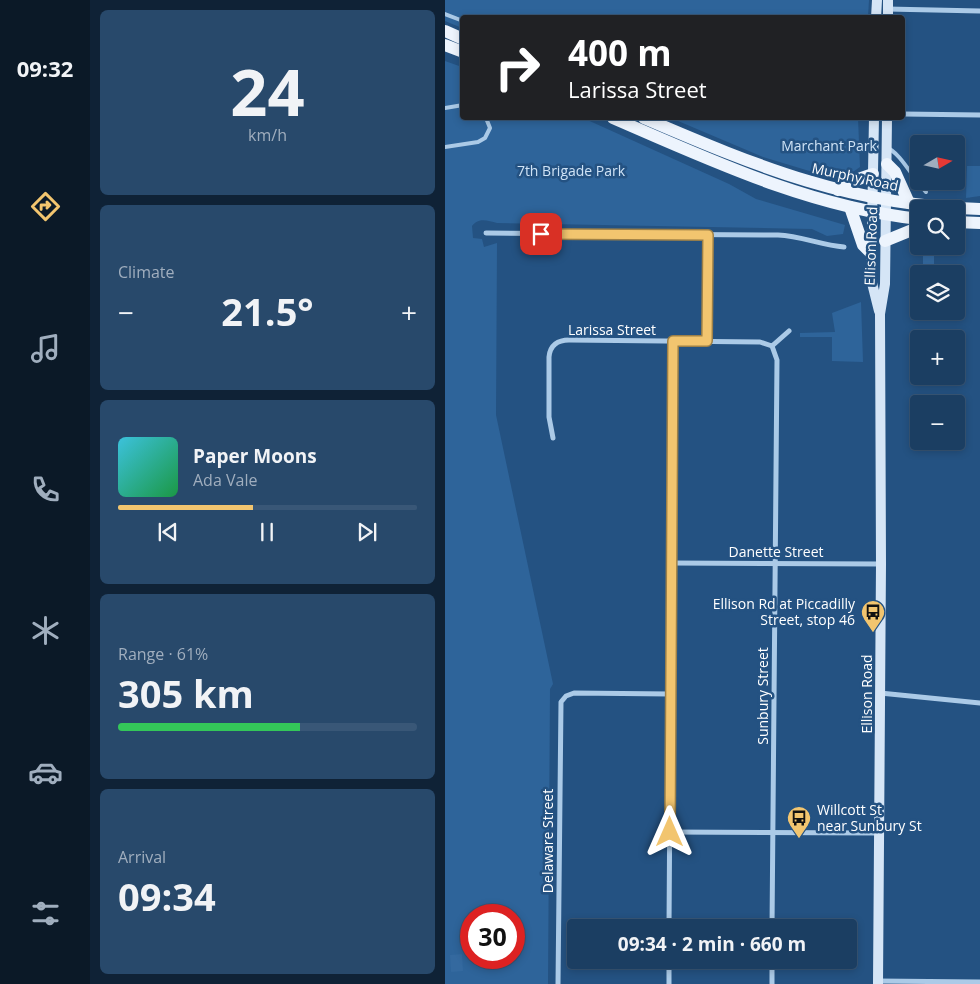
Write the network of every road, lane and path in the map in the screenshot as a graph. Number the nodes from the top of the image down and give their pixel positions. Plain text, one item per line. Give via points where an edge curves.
1 (876, 9) edge
2 (888, 9) edge
3 (980, 10) edge
4 (445, 14) edge
5 (460, 20) edge
6 (445, 31) edge
7 (460, 37) edge
8 (445, 45) edge
9 (460, 51) edge
10 (460, 106) edge
11 (445, 108) edge
12 (905, 114) edge
13 (980, 114) edge
14 (487, 120) edge
15 (618, 120) edge
16 (649, 120) edge
17 (874, 120) edge
18 (887, 120) edge
19 (445, 146) edge
20 (887, 148) junction
21 (887, 164) junction
22 (873, 174) junction
23 (838, 190) junction
24 (926, 192) dead end
25 (873, 198) junction
26 (886, 200) junction
27 (909, 204) junction
28 (849, 207) junction
29 (980, 209) edge
30 (872, 212) junction
31 (886, 215) junction
32 (910, 218) edge
33 (965, 222) edge
34 (980, 223) edge
35 (910, 231) edge
36 (486, 233) dead end
37 (708, 235) junction
38 (885, 241) junction
39 (844, 247) dead end
40 (871, 253) junction
41 (880, 314) junction
42 (789, 331) dead end
43 (673, 341) junction
44 (707, 341) junction
45 (772, 346) junction
46 (553, 438) dead end
47 (671, 563) junction
48 (775, 563) junction
49 (881, 564) junction
50 (880, 693) junction
51 (670, 694) junction
52 (980, 703) edge
53 (670, 832) junction
54 (773, 832) junction
55 (879, 833) junction
56 (669, 919) edge
57 (773, 919) edge
58 (669, 969) edge
59 (772, 969) edge
60 (878, 982) edge
61 (980, 982) edge
62 (558, 984) edge
63 (669, 984) edge
64 (772, 984) edge

1 - 2 street
2 - 3 street
4 - 5 lane
6 - 7 main road
8 - 9 main road
10 - 11 lane
12 - 13 street
14 - 19 lane via 490,128 485,138 478,142
15 - 28 main road, Murphy Road via 762,181
16 - 23 main road, Murphy Road via 765,169
17 - 22 street, Ellison Road
18 - 20 street, Ellison Road
20 - 21 street, Ellison Road
20 - 24 lane via 897,152 912,177
21 - 26 street, Ellison Road
21 - 27 main road via 895,172
22 - 23 main road via 847,183
22 - 25 street, Ellison Road
23 - 25 main road, Murphy Road
25 - 26 main road, Murphy Road
25 - 30 street, Ellison Road
26 - 27 main road, Murphy Road
26 - 31 street, Ellison Road
27 - 29 main road, Murphy Road
28 - 30 main road, Murphy Road
28 - 40 main road via 863,245
30 - 31 main road, Murphy Road
30 - 40 street, Ellison Road
31 - 32 main road, Murphy Road
31 - 38 street, Ellison Road
33 - 34 main road
35 - 38 main road
36 - 37 street
37 - 39 street via 791,236
37 - 44 street
38 - 41 street, Ellison Road via 885,284
40 - 41 street, Ellison Road via 871,279
41 - 49 street, Ellison Road
42 - 45 street
43 - 44 street, Larissa Street
43 - 46 street, Larissa Street via 569,340 554,344 549,356 549,417
43 - 47 street
44 - 45 street, Larissa Street via 760,342
45 - 48 street, Sunbury Street via 777,360
47 - 48 street, Danette Street
47 - 51 street
48 - 49 street, Danette Street
48 - 54 street, Sunbury Street
49 - 50 street, Ellison Road
50 - 52 street
50 - 55 street, Ellison Road
51 - 53 street
51 - 62 street, Delaware Street via 574,693 563,698 560,709
53 - 54 street
53 - 56 street
54 - 55 street
54 - 57 street, Sunbury Street
55 - 60 street, Ellison Road
58 - 63 street
59 - 64 street
60 - 61 street

